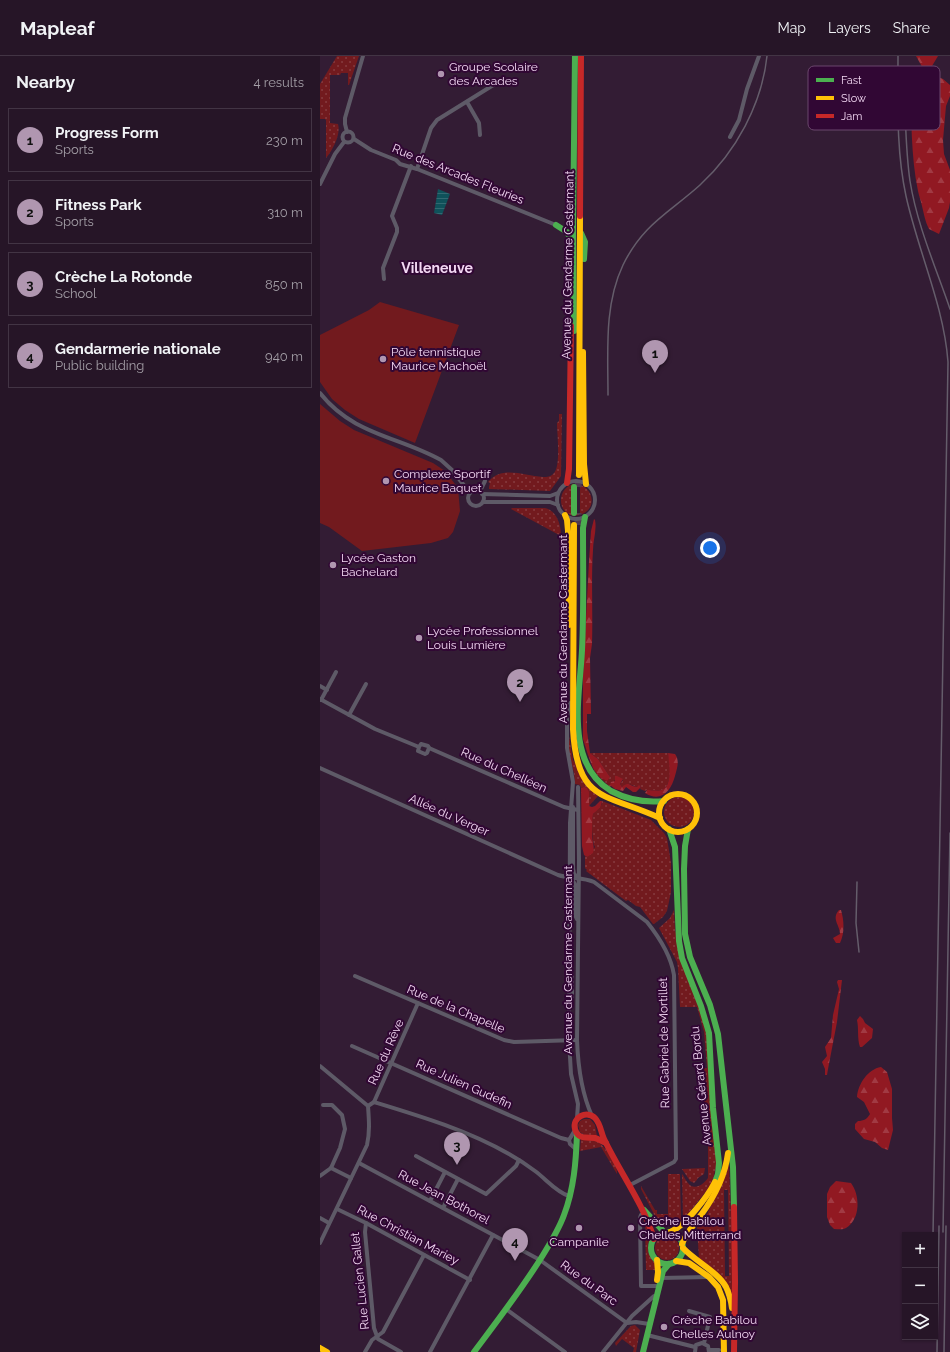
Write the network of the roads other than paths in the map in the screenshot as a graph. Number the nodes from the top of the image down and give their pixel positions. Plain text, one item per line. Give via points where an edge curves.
1 (363, 56) edge
2 (575, 56) edge
3 (581, 56) edge
4 (759, 56) edge
5 (495, 84) dead end
6 (467, 102) junction
7 (347, 132) junction
8 (480, 134) dead end
9 (730, 137) dead end
10 (354, 139) junction
11 (344, 142) junction
12 (411, 166) junction
13 (417, 169) junction
14 (320, 184) edge
15 (573, 210) junction
16 (556, 225) junction
17 (573, 229) junction
18 (580, 232) junction
19 (573, 244) junction
20 (384, 279) dead end
21 (580, 299) junction
22 (320, 393) edge
23 (485, 481) dead end
24 (567, 483) junction
25 (586, 484) junction
26 (576, 487) tunnel mouth
27 (470, 493) junction
28 (481, 493) junction
29 (558, 493) junction
30 (483, 502) junction
31 (558, 505) junction
32 (576, 513) tunnel mouth
33 (565, 516) junction
34 (585, 516) junction
35 (336, 672) dead end
36 (366, 684) dead end
37 (320, 686) edge
38 (327, 690) junction
39 (321, 699) edge
40 (570, 703) junction
41 (579, 706) junction
42 (349, 715) junction
43 (419, 746) junction
44 (429, 748) junction
45 (575, 757) junction
46 (320, 768) edge
47 (578, 787) dead end
48 (664, 801) junction
49 (573, 808) junction
50 (660, 818) junction
51 (669, 829) junction
52 (688, 829) junction
53 (571, 878) junction
54 (579, 878) junction
55 (578, 922) junction
56 (355, 976) dead end
57 (418, 1003) junction
58 (569, 1040) junction
59 (577, 1040) junction
60 (352, 1046) dead end
61 (720, 1046) junction
62 (392, 1064) junction
63 (320, 1066) edge
64 (374, 1102) junction
65 (322, 1104) dead end
66 (368, 1106) junction
67 (592, 1116) junction
68 (577, 1119) junction
69 (576, 1132) junction
70 (568, 1140) junction
71 (606, 1144) junction
72 (577, 1151) junction
73 (416, 1156) dead end
74 (519, 1160) junction
75 (359, 1163) junction
76 (331, 1168) junction
77 (445, 1172) junction
78 (320, 1176) edge
79 (352, 1178) junction
80 (458, 1179) junction
81 (630, 1185) junction
82 (569, 1196) junction
83 (430, 1201) junction
84 (337, 1208) junction
85 (443, 1208) junction
86 (643, 1211) junction
87 (320, 1218) edge
88 (330, 1223) junction
89 (366, 1223) junction
90 (667, 1232) junction
91 (493, 1235) junction
92 (654, 1239) junction
93 (320, 1243) edge
94 (683, 1246) junction
95 (424, 1255) junction
96 (540, 1260) junction
97 (657, 1260) junction
98 (672, 1262) junction
99 (709, 1277) junction
100 (661, 1278) junction
101 (470, 1280) junction
102 (656, 1286) junction
103 (654, 1296) junction
104 (654, 1303) junction
105 (506, 1309) junction
106 (689, 1311) dead end
107 (627, 1323) junction
108 (649, 1324) junction
109 (647, 1335) junction
110 (376, 1337) junction
111 (704, 1343) junction
112 (320, 1348) edge
113 (695, 1350) edge
114 (722, 1350) edge
115 (709, 1351) edge
116 (326, 1352) edge
117 (365, 1352) edge
118 (401, 1352) edge
119 (430, 1352) edge
120 (474, 1352) edge
121 (565, 1352) edge
122 (603, 1352) edge
123 (643, 1352) edge
124 (733, 1352) edge

1 - 7 street via 345,118
2 - 15 main road, Avenue du Gendarme Castermant
3 - 18 main road, Avenue du Gendarme Castermant
4 - 9 street via 739,120
5 - 6 street
6 - 8 street via 479,123
6 - 13 street via 437,120 431,128
7 - 10 street via 353,134
7 - 11 street via 342,137
10 - 11 street via 350,143
10 - 12 street, Rue des Arcades Fleuries via 400,164
11 - 14 street
12 - 13 street, Rue des Arcades Fleuries
12 - 20 street via 392,216 397,232 383,268
13 - 16 street, Rue des Arcades Fleuries
15 - 16 main road via 567,223
15 - 17 main road, Avenue du Gendarme Castermant
16 - 17 main road
16 - 19 main road via 567,232
17 - 18 main road
17 - 19 main road, Avenue du Gendarme Castermant
18 - 21 main road, Avenue du Gendarme Castermant via 584,236 585,245
19 - 21 main road, Avenue du Gendarme Castermant via 576,475
19 - 24 main road
21 - 25 main road
22 - 27 street via 352,422 441,460
23 - 28 street
24 - 25 street via 577,481
24 - 29 street
25 - 34 street via 594,493 595,502 592,511
26 - 32 main road
27 - 28 street via 474,490
27 - 30 street via 468,500 471,504 477,506
28 - 29 street via 550,496
28 - 30 street
29 - 31 street
30 - 31 street via 550,502
31 - 33 street
33 - 34 street via 575,519
33 - 40 main road via 568,531
34 - 41 main road
35 - 38 street
36 - 42 street
37 - 38 street
38 - 39 street
39 - 42 street, Rue du Chelléen
40 - 45 main road via 571,745
40 - 49 street, Avenue du Gendarme Castermant via 566,734 572,776
41 - 45 main road, Avenue du Gendarme Castermant via 576,524 573,729
41 - 48 main road, Avenue Gérard Bordu via 580,745 584,761 591,773 605,787 624,797 648,802
42 - 43 street, Rue du Chelléen via 375,729
43 - 44 street, Rue du Chelléen via 422,744
43 - 44 street, Rue du Chelléen via 418,751 426,754
44 - 49 street, Rue du Chelléen
45 - 50 main road via 585,779 606,798
46 - 53 street, Allée du Verger via 558,875
47 - 49 street
48 - 50 main road
48 - 52 main road, Avenue Gérard Bordu via 680,794 694,802 697,817
49 - 53 street, Avenue du Gendarme Castermant
49 - 54 street, Avenue du Gendarme Castermant
50 - 51 main road, Avenue Gérard Bordu
51 - 52 main road via 679,832
51 - 90 main road, Avenue Gérard Bordu via 675,847 682,958 707,1024 710,1040 713,1108 719,1162 718,1174 711,1190 683,1224
52 - 61 main road, Avenue Gérard Bordu via 684,869 685,934 690,957 713,1014
53 - 54 street, Rue Gabriel de Mortillet
53 - 55 street via 576,884 575,915
53 - 58 street, Avenue du Gendarme Castermant via 572,997 569,1002
54 - 55 street, Avenue du Gendarme Castermant
54 - 81 street, Rue Gabriel de Mortillet via 594,882 648,922 666,951 674,975 676,1159
55 - 59 street, Avenue du Gendarme Castermant
56 - 57 street, Rue de la Chapelle
57 - 58 street, Rue de la Chapelle via 509,1042
57 - 62 street, Rue du Rêve
58 - 59 street, Rue de la Chapelle
58 - 68 street, Avenue du Gendarme Castermant via 571,1074 578,1104
59 - 67 street, Avenue du Gendarme Castermant via 579,1068
60 - 62 street, Rue Julien Gudefin
61 - 94 main road via 721,1099 728,1149 726,1171 719,1190 685,1236
61 - 124 main road via 733,1172
62 - 64 street, Rue du Rêve
62 - 70 street, Rue Julien Gudefin
63 - 66 street
64 - 66 street, Rue du Rêve
64 - 74 street via 441,1123
65 - 76 street via 332,1105 342,1115 345,1129
66 - 75 street via 369,1136
67 - 68 main road via 584,1114
67 - 71 main road via 598,1123
68 - 69 main road
69 - 70 street
69 - 71 main road via 581,1137 594,1138
69 - 72 main road
70 - 72 street
71 - 81 main road
72 - 82 main road
73 - 77 street
74 - 80 street via 516,1166 486,1194
74 - 82 street via 558,1191
75 - 79 street
75 - 83 street, Rue Jean Bothorel
76 - 78 street
76 - 79 street
77 - 80 street
77 - 83 street
79 - 84 street
80 - 85 street
81 - 86 main road
82 - 96 main road via 558,1227
83 - 85 street, Rue Jean Bothorel
84 - 88 street
84 - 89 street, Rue Christian Mariey
85 - 91 street, Rue Jean Bothorel
86 - 90 main road
86 - 92 main road
86 - 102 street via 640,1216 641,1286
87 - 88 street
88 - 93 street
89 - 95 street, Rue Christian Mariey
89 - 110 street, Rue Lucien Gallet
90 - 92 main road
90 - 94 main road via 676,1234
91 - 96 street, Rue Jean Bothorel
91 - 101 street
92 - 97 main road via 652,1250
94 - 98 main road via 680,1258
94 - 124 main road via 726,1286 731,1303
95 - 101 street, Rue Christian Mariey
95 - 110 street via 383,1332
96 - 105 main road
96 - 107 street, Rue du Parc
97 - 98 main road via 665,1264
97 - 102 main road
98 - 99 main road via 688,1264
98 - 100 main road
99 - 100 street
99 - 114 main road via 718,1287 722,1300
100 - 104 main road
101 - 119 street
102 - 103 main road
103 - 104 main road
103 - 107 street
104 - 108 main road
105 - 120 main road
105 - 121 street
106 - 111 street via 710,1317
107 - 108 street
107 - 122 street
108 - 109 main road
109 - 113 street
109 - 123 main road
110 - 117 street
110 - 118 street
111 - 113 street via 698,1344
111 - 115 street
112 - 116 main road
114 - 115 street

